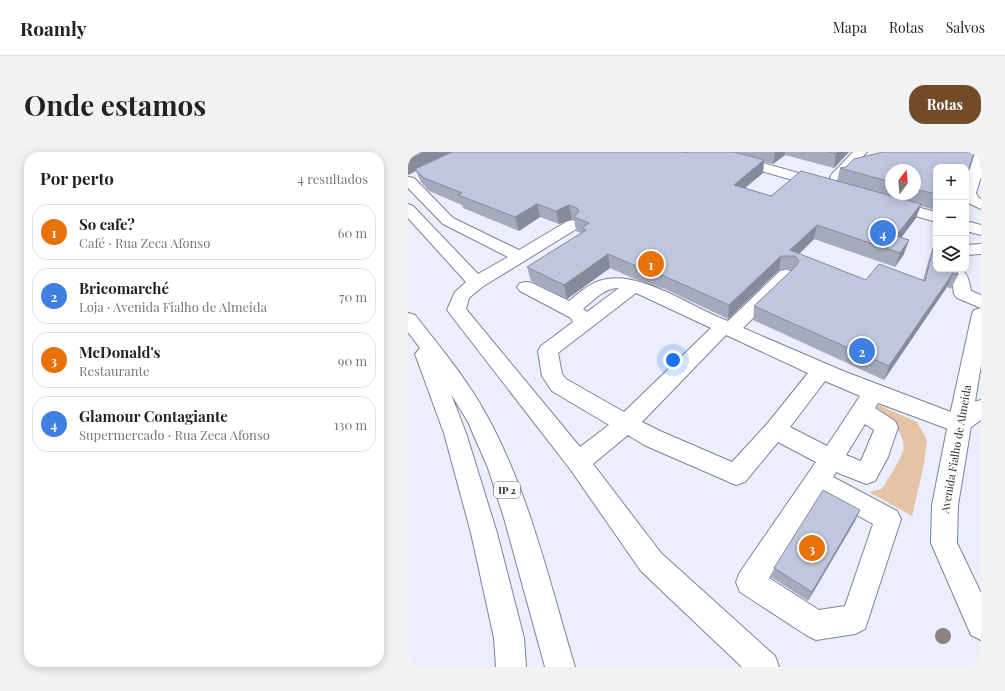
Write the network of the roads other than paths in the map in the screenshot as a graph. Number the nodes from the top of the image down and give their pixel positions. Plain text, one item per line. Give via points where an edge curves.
1 (710, 152) edge
2 (860, 152) edge
3 (981, 156) edge
4 (837, 176) dead end
5 (413, 180) edge
6 (843, 190) edge
7 (874, 199) edge
8 (981, 205) edge
9 (408, 209) edge
10 (933, 216) edge
11 (572, 225) dead end
12 (969, 227) edge
13 (981, 230) edge
14 (981, 249) edge
15 (969, 250) edge
16 (521, 257) junction
17 (952, 272) edge
18 (786, 275) edge
19 (476, 283) junction
20 (526, 287) dead end
21 (981, 302) edge
22 (981, 314) edge
23 (577, 316) junction
24 (412, 324) edge
25 (728, 328) junction
26 (977, 363) edge
27 (821, 371) junction
28 (867, 402) junction
29 (981, 408) edge
30 (626, 424) junction
31 (959, 424) junction
32 (775, 430) junction
33 (578, 462) junction
34 (824, 470) junction
35 (981, 626) edge
36 (511, 667) edge
37 (560, 667) edge
38 (764, 667) edge

1 - 6 main road
2 - 4 main road
3 - 8 main road via 969,193 971,199
5 - 16 main road via 448,222
7 - 10 main road
9 - 19 main road
11 - 16 main road
12 - 13 main road
14 - 15 main road
16 - 19 main road
17 - 21 main road via 960,277 963,294
18 - 25 main road
19 - 33 main road via 461,296 456,310
20 - 23 main road
22 - 26 main road, Avenida Fialho de Almeida
23 - 25 main road via 634,284
23 - 30 main road via 548,351 552,376 559,385
24 - 36 main road, IP 2 via 455,433 484,533 509,638
24 - 37 main road, IP 2 via 449,373 478,420 500,468
25 - 27 main road
25 - 30 main road
26 - 31 main road, Avenida Fialho de Almeida
27 - 28 main road
27 - 32 main road
28 - 31 main road
28 - 34 main road
28 - 34 main road via 886,427 876,458 866,474
29 - 31 main road
30 - 32 main road via 736,476
30 - 33 main road
31 - 35 main road, Avenida Fialho de Almeida via 944,505 944,543
32 - 34 main road
33 - 38 main road via 651,562
34 - 34 main road via 750,582 816,625 855,619 888,519

